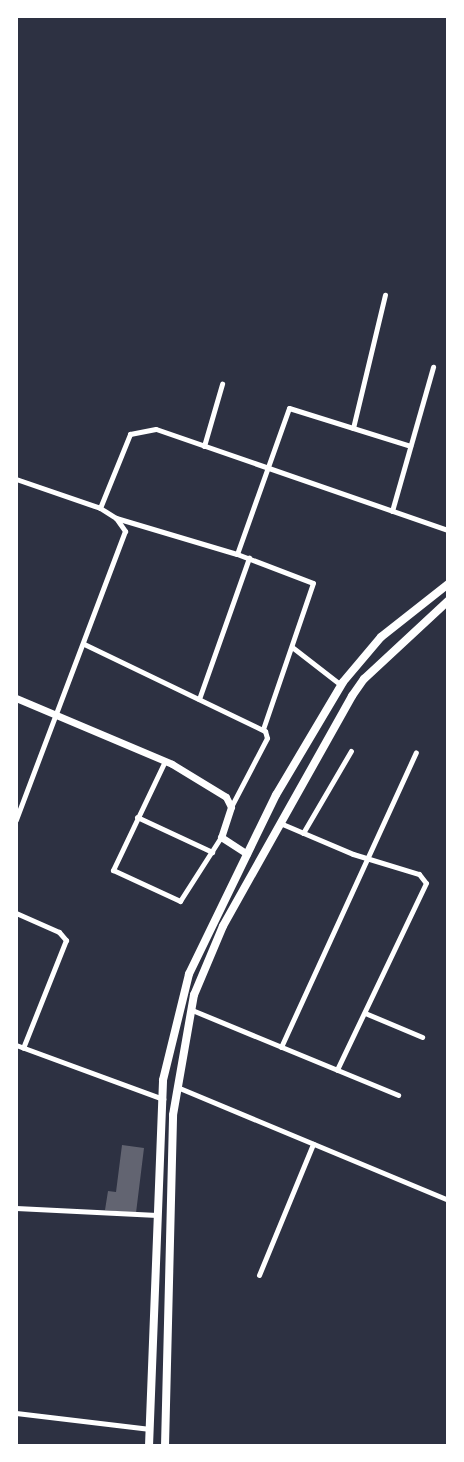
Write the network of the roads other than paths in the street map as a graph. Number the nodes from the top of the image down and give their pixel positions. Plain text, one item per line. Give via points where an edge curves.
1 (385, 295) dead end
2 (433, 367) dead end
3 (222, 384) dead end
4 (353, 428) junction
5 (204, 446) junction
6 (410, 446) junction
7 (267, 468) junction
8 (16, 479) edge
9 (100, 508) junction
10 (392, 511) junction
11 (116, 518) junction
12 (447, 530) edge
13 (237, 554) junction
14 (249, 558) junction
15 (447, 584) edge
16 (447, 601) edge
17 (84, 644) junction
18 (292, 647) junction
19 (341, 685) junction
20 (16, 698) edge
21 (199, 699) junction
22 (57, 715) junction
23 (263, 729) junction
24 (351, 751) dead end
25 (416, 752) dead end
26 (165, 761) junction
27 (231, 807) junction
28 (137, 817) junction
29 (16, 820) edge
30 (280, 823) junction
31 (303, 833) junction
32 (221, 837) junction
33 (212, 852) junction
34 (247, 854) junction
35 (370, 859) junction
36 (16, 913) edge
37 (192, 1010) junction
38 (365, 1013) junction
39 (422, 1037) dead end
40 (18, 1046) edge
41 (281, 1047) junction
42 (337, 1070) junction
43 (177, 1087) junction
44 (398, 1095) dead end
45 (163, 1099) junction
46 (313, 1144) junction
47 (447, 1198) edge
48 (16, 1208) edge
49 (157, 1215) junction
50 (259, 1275) dead end
51 (16, 1413) edge
52 (150, 1430) junction
53 (149, 1446) edge
54 (165, 1446) edge

1 - 4 street
2 - 6 street
3 - 5 street
4 - 6 street
4 - 7 street via 289,408
5 - 7 street
5 - 9 street via 156,429 130,434
6 - 10 street
7 - 10 street
7 - 13 street
8 - 9 street
9 - 11 street
10 - 12 street
11 - 13 street
11 - 17 street via 124,531
13 - 14 street
14 - 18 street via 313,583
14 - 21 street
15 - 19 main road via 381,637
16 - 30 main road via 364,679
17 - 21 street
17 - 22 street
18 - 19 street
18 - 23 street
19 - 34 main road via 278,792
20 - 22 street
21 - 23 street
22 - 26 street
22 - 29 street
23 - 27 street via 267,738
24 - 31 street
25 - 35 street
26 - 27 street via 226,797
26 - 28 street
27 - 32 street
28 - 33 street
28 - 33 street via 113,866 116,874 180,901
30 - 31 street
30 - 37 main road via 223,926
31 - 35 street
32 - 33 street
32 - 34 street
34 - 45 main road via 189,974 165,1067
35 - 38 street via 419,874 426,883
35 - 41 street
36 - 40 street via 59,932 66,940
37 - 41 street
37 - 43 main road
38 - 39 street
38 - 42 street
40 - 45 street
41 - 42 street
42 - 44 street
43 - 46 street
43 - 54 main road
45 - 49 main road
46 - 47 street
46 - 50 street
48 - 49 street
49 - 52 main road
51 - 52 street
52 - 53 main road

